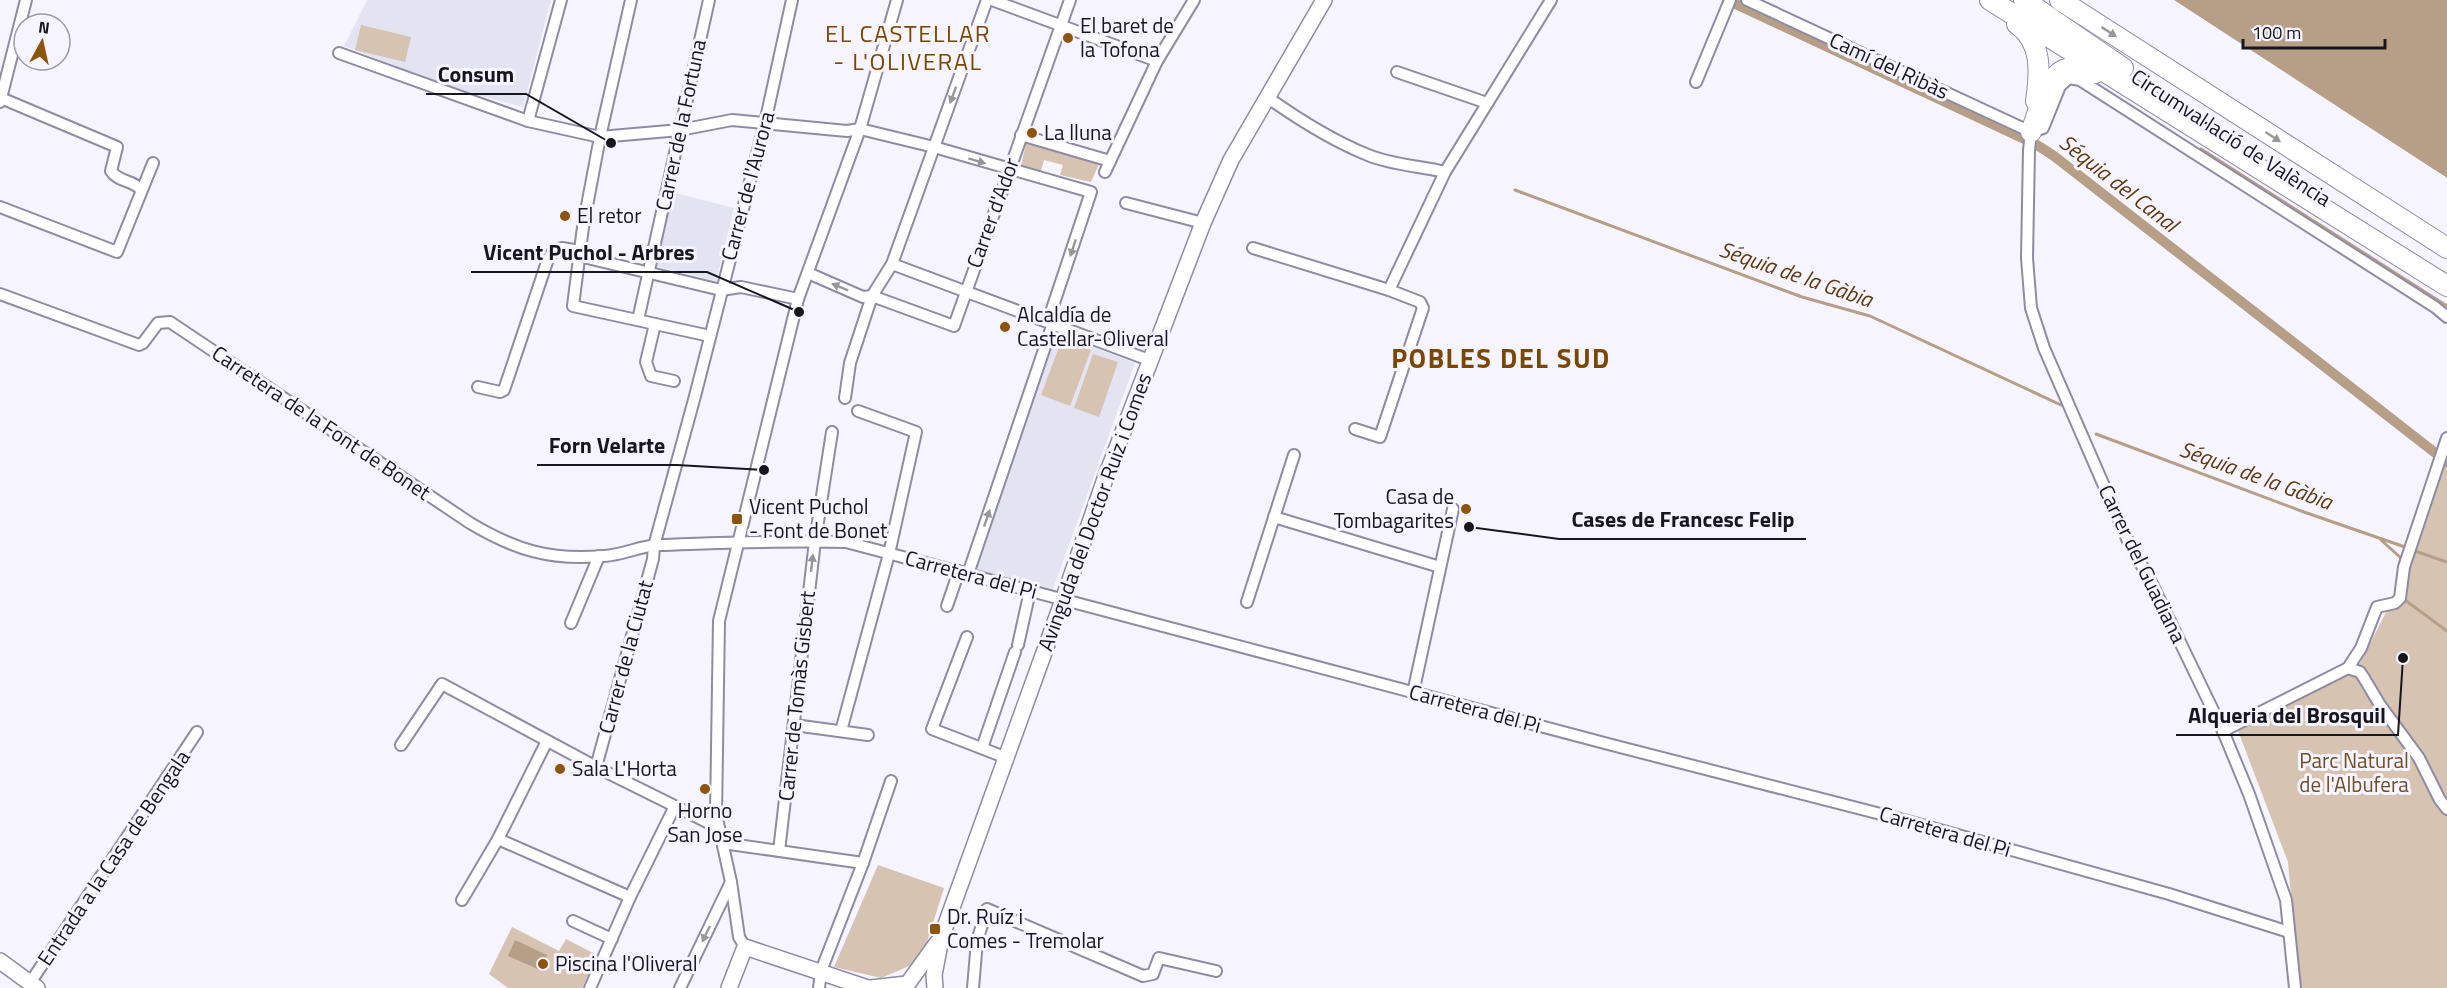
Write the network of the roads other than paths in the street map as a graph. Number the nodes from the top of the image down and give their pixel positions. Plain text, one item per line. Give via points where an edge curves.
1 (26, 0) edge
2 (561, 0) edge
3 (631, 0) edge
4 (709, 0) edge
5 (792, 0) edge
6 (897, 0) edge
7 (987, 0) edge
8 (992, 0) edge
9 (1070, 0) edge
10 (1194, 0) edge
11 (1324, 0) edge
12 (1551, 0) edge
13 (1747, 0) edge
14 (1983, 0) edge
15 (1990, 0) edge
16 (2014, 0) edge
17 (2024, 0) edge
18 (2060, 0) edge
19 (1729, 2) edge
20 (1061, 26) junction
21 (339, 53) dead end
22 (1157, 61) junction
23 (1396, 72) dead end
24 (2128, 72) junction
25 (1696, 82) dead end
26 (1267, 97) junction
27 (1, 100) edge
28 (1487, 103) junction
29 (528, 121) junction
30 (765, 123) junction
31 (860, 129) junction
32 (680, 130) junction
33 (1021, 135) junction
34 (600, 137) junction
35 (2030, 141) junction
36 (934, 147) junction
37 (1110, 160) junction
38 (153, 162) dead end
39 (2249, 163) junction
40 (1009, 170) junction
41 (1105, 171) dead end
42 (1445, 172) junction
43 (141, 190) junction
44 (1126, 203) dead end
45 (0, 207) edge
46 (1203, 223) junction
47 (1252, 248) dead end
48 (2447, 248) edge
49 (579, 254) junction
50 (892, 264) junction
51 (649, 273) junction
52 (808, 273) junction
53 (2447, 277) edge
54 (2447, 286) edge
55 (721, 290) junction
56 (1389, 290) junction
57 (965, 293) junction
58 (0, 294) edge
59 (872, 296) junction
60 (798, 299) junction
61 (2447, 317) edge
62 (638, 320) junction
63 (655, 324) junction
64 (1052, 326) junction
65 (710, 336) junction
66 (1149, 360) junction
67 (674, 381) dead end
68 (478, 387) dead end
69 (845, 398) dead end
70 (858, 411) dead end
71 (1356, 429) dead end
72 (832, 432) dead end
73 (2445, 443) edge
74 (1293, 455) dead end
75 (1453, 509) dead end
76 (1274, 517) junction
77 (815, 541) junction
78 (737, 542) junction
79 (654, 546) junction
80 (889, 554) junction
81 (599, 556) junction
82 (1440, 567) junction
83 (963, 572) junction
84 (1030, 591) junction
85 (1063, 600) junction
86 (1247, 602) dead end
87 (947, 606) dead end
88 (571, 623) dead end
89 (967, 637) dead end
90 (2348, 668) junction
91 (1413, 693) junction
92 (794, 724) junction
93 (841, 730) junction
94 (2223, 731) junction
95 (197, 732) dead end
96 (868, 735) dead end
97 (547, 741) junction
98 (401, 745) dead end
99 (982, 748) junction
100 (1007, 758) junction
101 (596, 767) junction
102 (891, 781) dead end
103 (674, 808) junction
104 (2447, 809) edge
105 (717, 827) junction
106 (498, 839) junction
107 (723, 843) junction
108 (779, 851) junction
109 (863, 863) junction
110 (731, 882) junction
111 (630, 897) junction
112 (462, 900) dead end
113 (573, 921) dead end
114 (2289, 932) junction
115 (940, 938) junction
116 (612, 939) junction
117 (745, 947) junction
118 (0, 962) edge
119 (821, 971) junction
120 (1216, 971) dead end
121 (34, 986) edge
122 (902, 986) edge
123 (590, 988) edge
124 (680, 988) edge
125 (729, 988) edge
126 (819, 988) edge
127 (869, 988) edge
128 (935, 988) edge
129 (973, 988) edge
130 (2295, 988) edge

1 - 27 street
2 - 29 street
3 - 34 street
4 - 32 street, Carrer de la Fortuna
5 - 30 street, Carrer de l'Aurora
6 - 31 street
7 -> 36 street
8 - 20 street
9 - 20 street, Carrer d'Ador
10 - 22 street
11 - 26 street, Avinguda del Doctor Ruiz i Comes
12 - 28 street
13 - 35 street, Camí del Ribàs
14 - 35 highway via 2023,28 2036,48 2038,74
15 - 39 highway
16 - 24 highway, Circumval·lació de València
17 - 24 highway
18 -> 48 highway, Circumval·lació de València
19 - 25 street
20 - 22 street
20 - 33 street, Carrer d'Ador
21 - 29 street
22 - 37 street
23 - 28 street
24 - 53 highway, Circumval·lació de València
26 - 42 street via 1295,117 1368,155
26 - 46 street, Avinguda del Doctor Ruiz i Comes via 1231,160
27 - 43 street via 117,147 113,176
28 - 42 street
29 - 34 street
30 - 31 street
30 - 32 street via 732,120
30 - 55 street, Carrer de l'Aurora
31 - 36 street
31 - 52 street
32 - 34 street
32 - 51 street, Carrer de la Fortuna
33 - 37 street
33 - 40 street, Carrer d'Ador
34 - 49 street
35 - 39 highway via 2049,84 2060,71 2078,66
35 - 61 street via 2043,128 2060,86 2069,78 2080,80
35 - 94 street, Carrer del Guadiana via 2027,258 2031,309 2044,348 2128,541
36 -> 40 street
36 - 50 street
37 - 41 street
38 - 43 street
39 - 54 highway
40 - 57 street, Carrer d'Ador
40 -> 64 street via 1091,192 1051,312
42 - 56 street
43 - 45 street via 117,252
44 - 46 street
46 - 66 street, Avinguda del Doctor Ruiz i Comes
47 - 56 street
49 - 51 street
49 - 62 street via 573,306
49 - 68 street via 562,248 554,250 548,259 504,390
50 - 57 street
50 - 59 street
51 - 55 street
51 - 62 street, Carrer de la Fortuna
59 -> 52 street via 863,297
52 - 60 street
55 - 60 street via 741,287
55 - 65 street, Carrer de l'Aurora
56 - 71 street via 1420,302 1423,308 1380,437
57 - 59 street, Carrer d'Ador via 954,326
57 - 64 street
58 - 81 street, Carretera de la Font de Bonet via 139,345 158,323 170,321 487,533 538,555
59 - 69 street via 850,363
60 - 78 street
62 - 63 street
63 - 65 street
63 - 67 street via 646,362 651,376
64 - 66 street
83 -> 64 street
65 - 79 street, Carrer de l'Aurora
66 - 85 street, Avinguda del Doctor Ruiz i Comes
70 - 80 street via 916,432
72 - 77 street, Carrer de Tomàs Gisbert
73 - 90 street via 2404,567 2400,598 2377,608 2361,648
74 - 76 street
75 - 82 street
76 - 82 street
76 - 86 street
77 - 78 street, Carretera del Pi
77 - 80 street, Carretera del Pi via 846,542
92 -> 77 street, Carrer de Tomàs Gisbert
78 - 79 street, Carretera del Pi
78 - 105 street via 719,621
79 - 81 street, Carretera de la Font de Bonet
79 - 101 street, Carrer de la Ciutat
80 - 83 street, Carretera del Pi
80 - 93 street
81 - 88 street
82 - 91 street
83 - 84 street, Carretera del Pi
83 - 87 street
84 - 85 street, Carretera del Pi
84 - 99 street, Avinguda del Doctor Ruiz i Comes via 1017,648
85 - 91 street, Carretera del Pi
85 - 100 street, Avinguda del Doctor Ruiz i Comes
89 - 99 street via 932,729
90 - 94 street
90 - 104 street via 2360,672
91 - 114 street, Carretera del Pi via 1904,820
92 - 93 street
92 - 108 street, Carrer de Tomàs Gisbert
93 - 96 street
94 - 114 street, Carrer del Guadiana via 2283,886
95 - 121 street, Entrada a la Casa de Bengala
97 - 98 street via 442,684
97 - 101 street
97 - 106 street
99 - 100 street
100 - 115 street, Avinguda del Doctor Ruiz i Comes
101 - 103 street
102 - 109 street
103 - 105 street
103 - 111 street
105 - 107 street
106 - 111 street
106 - 112 street
107 - 108 street
107 - 110 street
108 - 109 street
109 - 119 street
110 - 117 street via 739,937
110 -> 124 street
111 - 116 street
113 - 116 street
114 - 130 street, Carrer del Guadiana
115 - 122 street, Avinguda del Doctor Ruiz i Comes
115 - 128 street, Avinguda del Doctor Ruiz i Comes
116 - 123 street
117 - 119 street
117 - 125 street
118 - 121 street
119 - 126 street
119 - 127 street
120 - 129 street via 1159,958 1153,974 1143,976 987,909 977,941
122 - 127 street
122 - 128 street via 921,978

